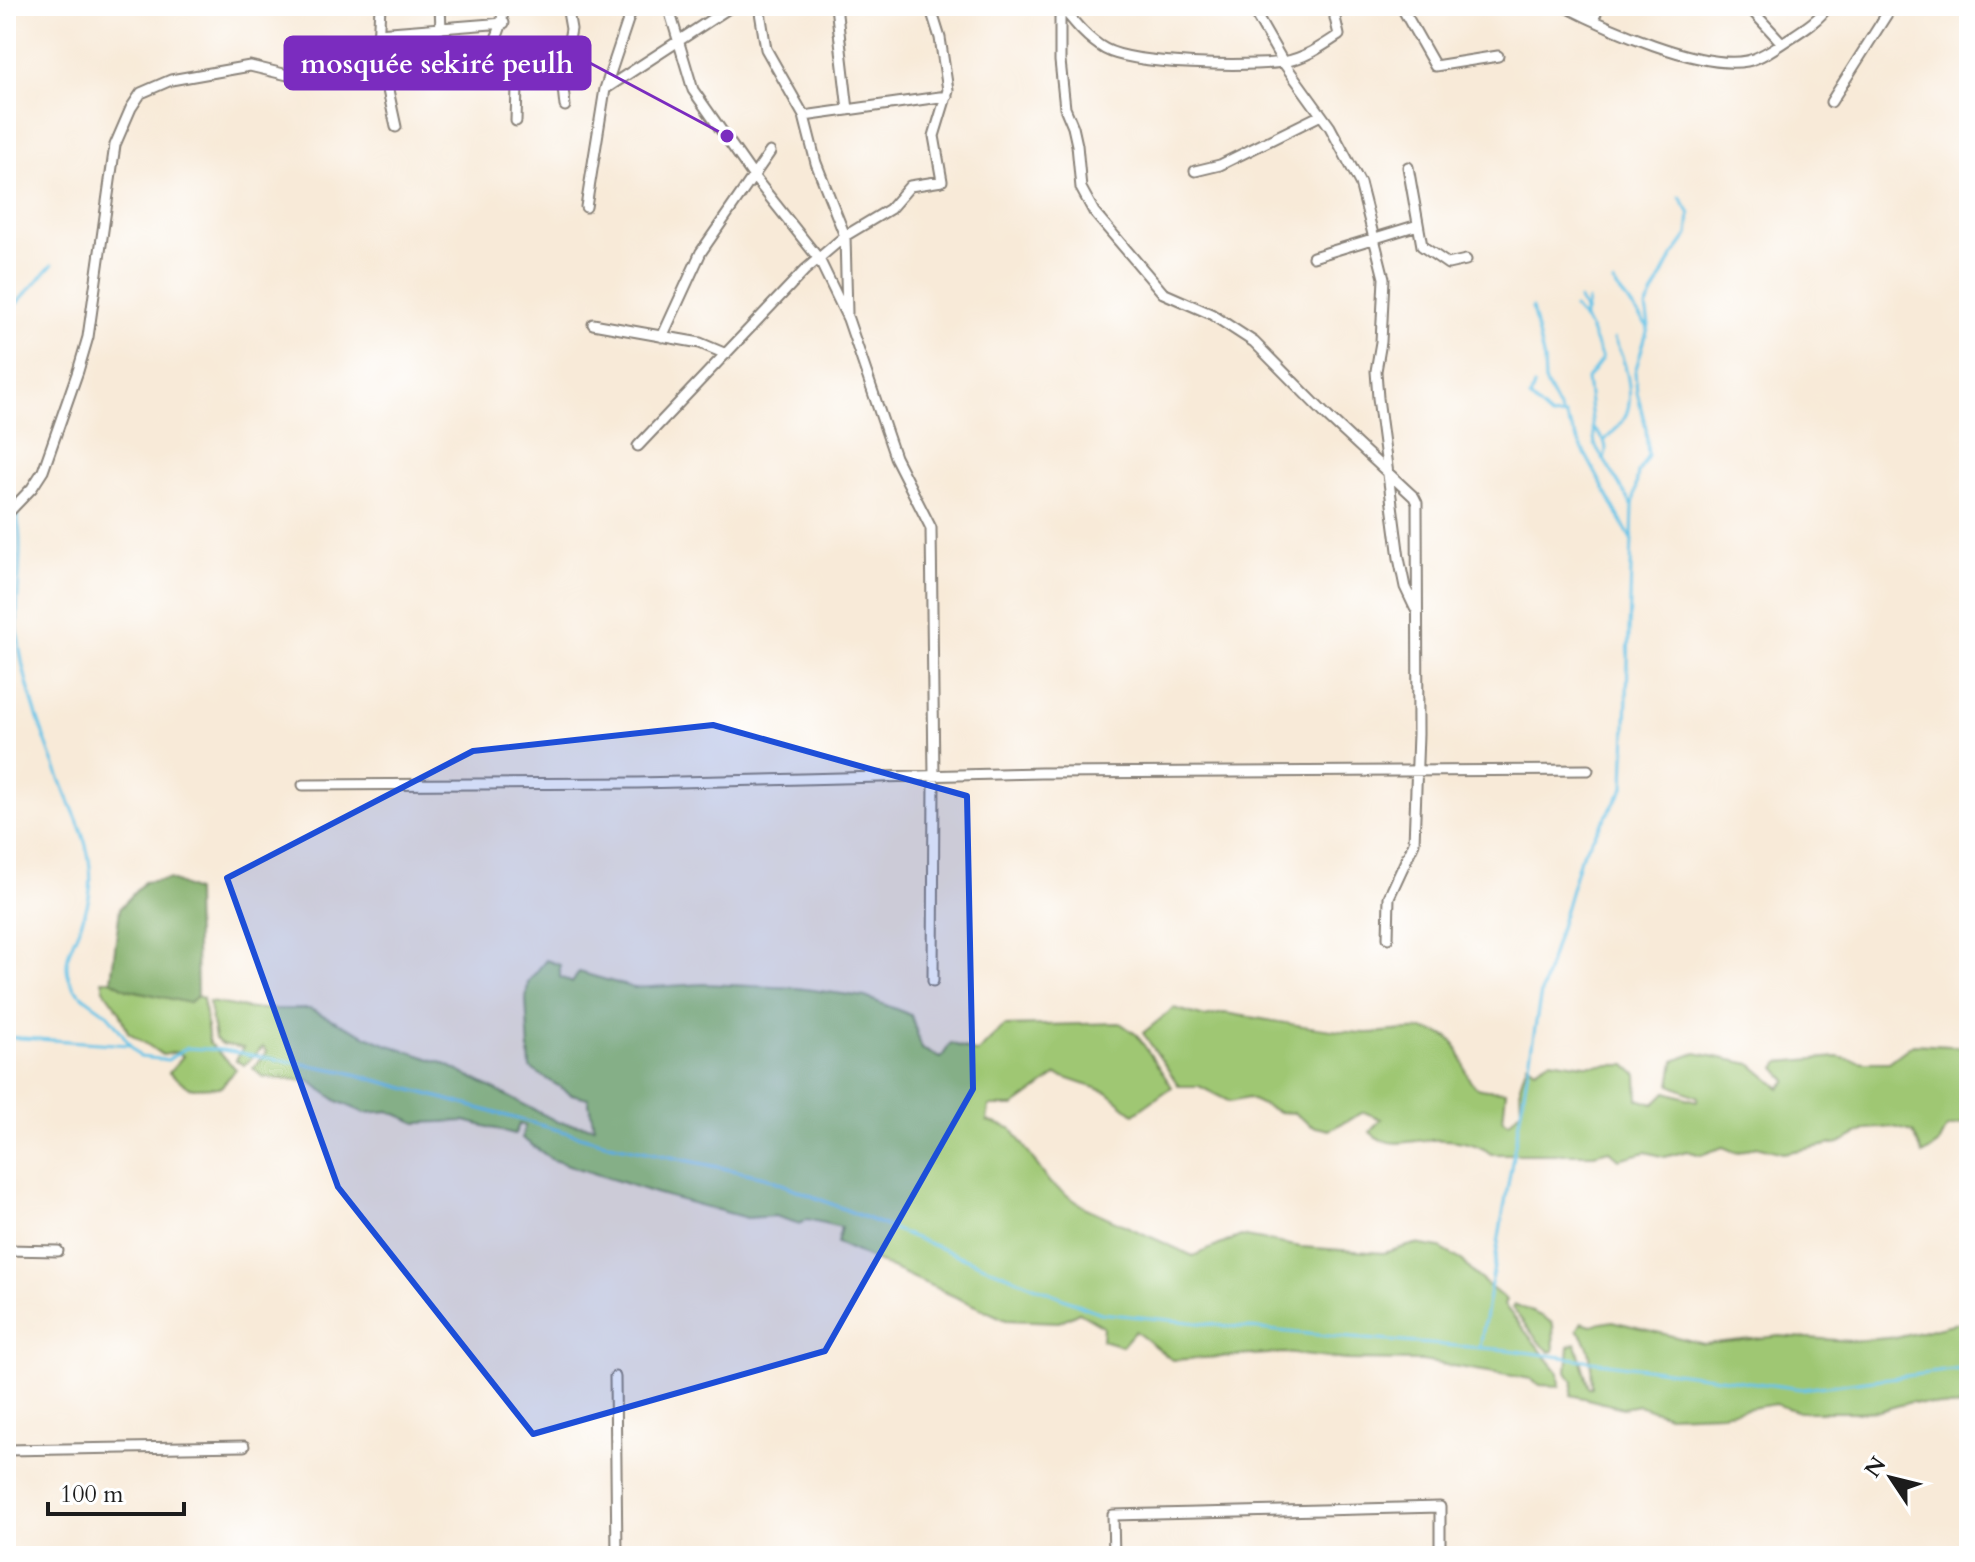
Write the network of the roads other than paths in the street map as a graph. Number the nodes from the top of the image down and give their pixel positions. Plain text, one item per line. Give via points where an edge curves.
1 (380, 6) edge
2 (440, 6) edge
3 (502, 6) edge
4 (567, 6) edge
5 (630, 6) edge
6 (668, 6) edge
7 (732, 6) edge
8 (759, 6) edge
9 (836, 6) edge
10 (930, 6) edge
11 (1060, 6) edge
12 (1251, 6) edge
13 (1258, 6) edge
14 (1336, 6) edge
15 (1401, 6) edge
16 (1564, 6) edge
17 (1600, 6) edge
18 (1748, 6) edge
19 (1828, 6) edge
20 (1892, 6) edge
21 (1593, 19) junction
22 (504, 23) junction
23 (1260, 26) junction
24 (441, 29) junction
25 (378, 33) junction
26 (677, 42) junction
27 (1782, 43) junction
28 (1498, 56) dead end
29 (1283, 62) junction
30 (385, 70) junction
31 (605, 89) junction
32 (947, 96) junction
33 (1831, 102) dead end
34 (565, 106) dead end
35 (848, 110) junction
36 (1321, 115) junction
37 (804, 116) junction
38 (516, 121) dead end
39 (396, 127) dead end
40 (770, 152) dead end
41 (1408, 167) dead end
42 (1195, 171) dead end
43 (754, 177) junction
44 (586, 207) dead end
45 (1418, 225) junction
46 (845, 236) junction
47 (1372, 238) junction
48 (1313, 257) dead end
49 (819, 259) junction
50 (1466, 260) dead end
51 (848, 319) junction
52 (593, 324) dead end
53 (662, 337) junction
54 (726, 354) junction
55 (638, 446) dead end
56 (1387, 473) junction
57 (6, 515) edge
58 (1416, 611) junction
59 (1588, 770) dead end
60 (1416, 771) junction
61 (934, 776) junction
62 (303, 785) dead end
63 (1388, 938) dead end
64 (933, 981) dead end
65 (6, 1250) edge
66 (58, 1251) dead end
67 (615, 1377) dead end
68 (244, 1446) dead end
69 (6, 1450) edge
70 (617, 1556) edge
71 (1114, 1556) edge
72 (1440, 1556) edge

1 - 25 street
2 - 24 street
3 - 22 street
4 - 34 street via 571,29 562,79
5 - 31 street
6 - 26 street
7 - 26 street
8 - 37 street via 766,49
9 - 35 street
10 - 32 street
11 - 29 street via 1084,34 1118,54 1198,64
11 - 56 street via 1065,108 1075,136 1081,188 1094,212 1163,293 1211,314 1254,342
12 - 23 street
13 - 23 street
14 - 29 street via 1339,35 1311,54
15 - 28 street via 1435,66
16 - 21 street
17 - 21 street
18 - 27 street
19 - 27 street via 1817,20
20 - 33 street
21 - 27 street via 1668,51 1721,61 1748,61
22 - 24 street
22 - 38 street via 492,57 517,87
23 - 29 street
24 - 25 street
25 - 30 street
26 - 31 street
26 - 43 street via 693,90
29 - 36 street
30 - 39 street
30 - 57 street via 292,76 250,66 171,80 141,93 115,145 88,337 78,371 43,471
31 - 44 street
32 - 35 street
32 - 46 street via 934,136 942,181 910,186 890,209
35 - 37 street
36 - 42 street via 1220,165
36 - 47 street via 1360,183
37 - 46 street
40 - 43 street
41 - 45 street
43 - 49 street
43 - 53 street via 701,252
45 - 47 street
45 - 50 street via 1422,246 1448,264
46 - 49 street
46 - 51 street
47 - 48 street
47 - 56 street via 1384,278 1376,371
49 - 51 street
49 - 54 street
51 - 61 street via 895,457 931,528
52 - 53 street
53 - 54 street
54 - 55 street
56 - 58 street via 1405,587
56 - 58 street via 1417,503
58 - 60 street
59 - 60 street
60 - 61 street
60 - 63 street via 1414,843 1389,897
61 - 62 street
61 - 64 street
65 - 66 street
67 - 70 street
68 - 69 street
71 - 72 street via 1113,1515 1440,1507

